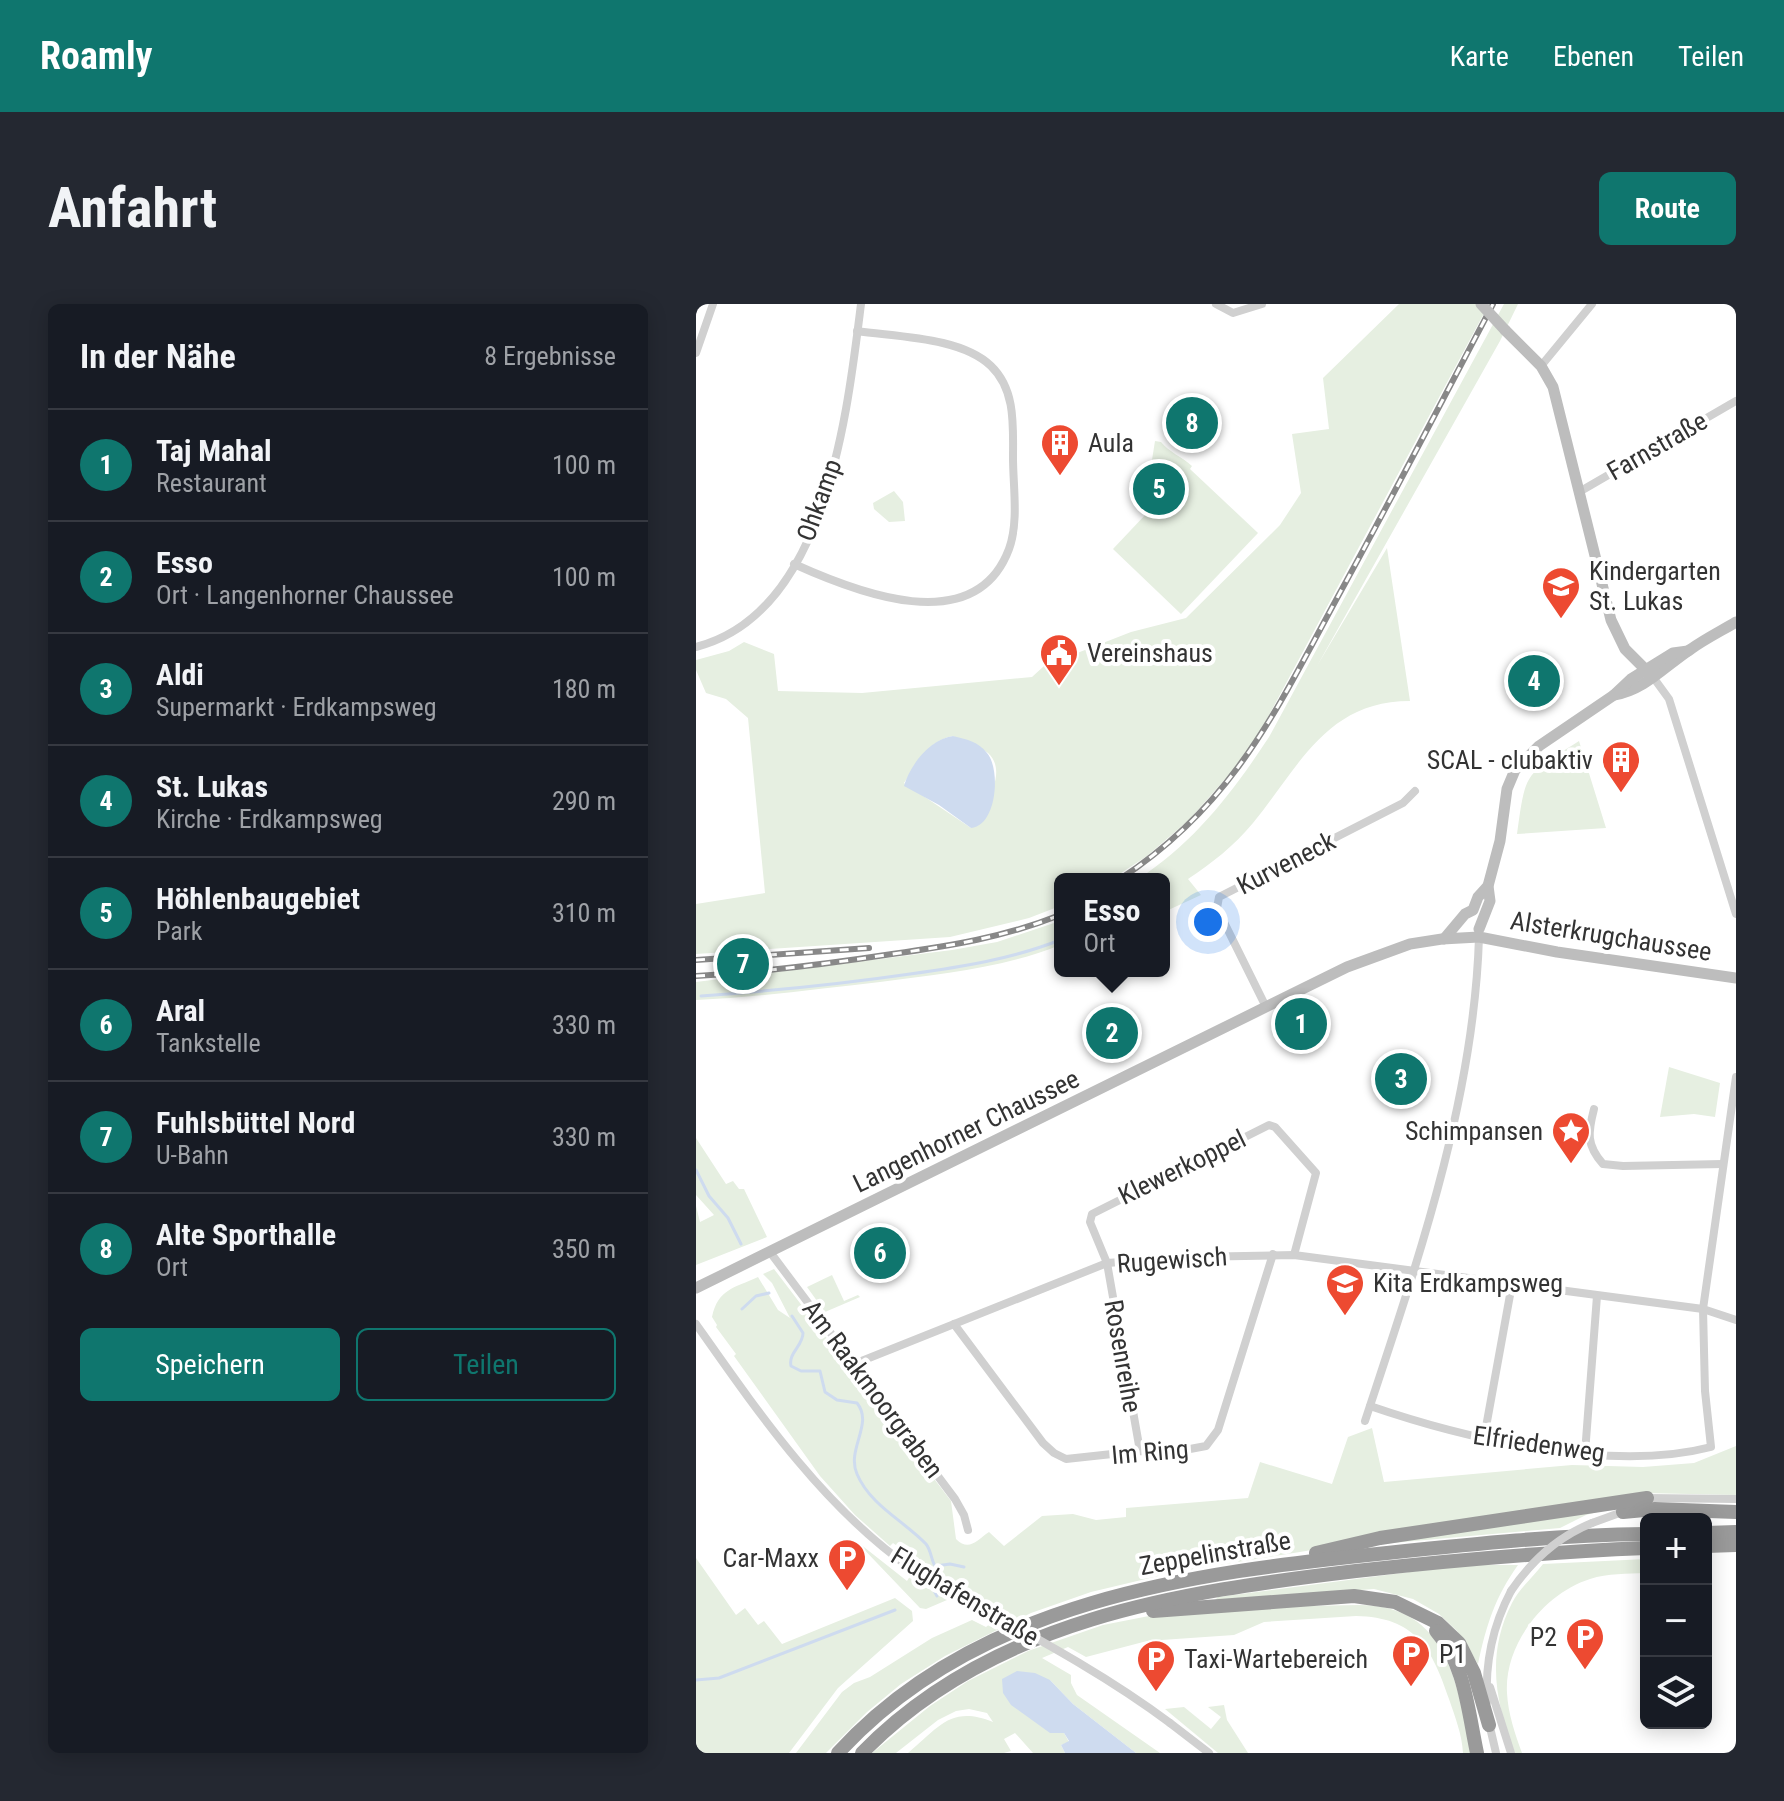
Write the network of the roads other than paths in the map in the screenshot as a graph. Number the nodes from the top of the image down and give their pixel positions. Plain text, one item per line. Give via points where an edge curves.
1 (713, 304) edge
2 (861, 304) edge
3 (1216, 304) edge
4 (1262, 304) edge
5 (1481, 304) edge
6 (1592, 304) edge
7 (857, 331) junction
8 (696, 353) edge
9 (1541, 366) junction
10 (1736, 401) edge
11 (1579, 492) junction
12 (794, 564) junction
13 (1736, 622) edge
14 (696, 647) edge
15 (1649, 673) junction
16 (1415, 791) dead end
17 (1488, 886) junction
18 (1473, 910) junction
19 (1736, 914) edge
20 (1479, 933) junction
21 (1444, 939) junction
22 (1736, 978) edge
23 (1266, 1007) junction
24 (1736, 1077) edge
25 (1594, 1109) dead end
26 (1723, 1164) junction
27 (1090, 1216) joint
28 (770, 1252) junction
29 (1273, 1254) junction
30 (1294, 1255) junction
31 (1107, 1263) junction
32 (1413, 1270) junction
33 (1512, 1284) junction
34 (696, 1288) edge
35 (1597, 1296) junction
36 (1703, 1309) junction
37 (1736, 1320) edge
38 (696, 1324) edge
39 (954, 1324) junction
40 (854, 1364) junction
41 (1370, 1406) junction
42 (1365, 1421) dead end
43 (1484, 1438) junction
44 (1140, 1451) junction
45 (1585, 1453) junction
46 (1647, 1498) junction
47 (1736, 1499) edge
48 (1623, 1512) junction
49 (1736, 1512) edge
50 (968, 1530) dead end
51 (1736, 1532) edge
52 (1712, 1533) edge
53 (1640, 1534) edge
54 (1736, 1545) edge
55 (1712, 1546) edge
56 (1640, 1548) edge
57 (1294, 1563) junction
58 (1420, 1613) junction
59 (1097, 1617) junction
60 (1487, 1679) junction
61 (1489, 1725) junction
62 (838, 1753) edge
63 (862, 1753) edge
64 (1209, 1753) edge
65 (1477, 1753) edge
66 (1496, 1753) edge
67 (1511, 1753) edge

1 - 8 street
2 - 7 street, Ohkamp
3 - 4 street via 1233,313
5 - 9 main road, bridge
6 - 9 street
7 - 12 street, Ohkamp via 835,459
7 - 12 street via 962,348 991,366 1002,380 1012,413 1012,541 983,585 938,602 881,596
9 - 11 main road via 1553,387
10 - 11 street, Farnstraße
11 - 15 main road via 1613,627 1625,649
12 - 14 street, Ohkamp via 756,617 725,638
13 - 15 main road
15 - 17 main road via 1629,693 1614,695 1557,732 1515,770
15 - 19 street via 1669,699
16 - 23 street, Kurveneck via 1403,803 1219,897 1217,908
17 - 18 main road
17 - 20 main road via 1490,901
18 - 20 main road
18 - 21 main road
20 - 21 main road, Langenhorner Chaussee
20 - 22 main road, Alsterkrugchaussee via 1557,952
20 - 32 street via 1475,994 1454,1120
21 - 23 main road, Langenhorner Chaussee via 1377,955
23 - 28 main road, Langenhorner Chaussee
24 - 26 street
25 - 26 street via 1589,1142 1603,1164
26 - 36 street
27 - 30 street, Klewerkoppel via 1269,1125 1316,1173
27 - 31 street, Rosenreihe
28 - 34 main road, Langenhorner Chaussee
28 - 40 street, Am Raakmoorgraben
29 - 30 street, Rugewisch
29 - 31 street, Rugewisch
29 - 44 street, Im Ring via 1213,1439 1199,1449
30 - 32 street, Rugewisch
31 - 39 street, Rugewisch
31 - 44 street, Rosenreihe
32 - 33 street, Rugewisch
32 - 41 street
33 - 35 street, Rugewisch
33 - 43 street
35 - 36 street, Rugewisch
35 - 45 street
36 - 37 street, Rugewisch
36 - 45 street, Elfriedenweg via 1711,1447 1643,1455
38 - 64 street, Flughafenstraße, bridge via 805,1468 869,1535 912,1569 1130,1693
39 - 40 street, Rugewisch
39 - 44 street, Im Ring via 1054,1453 1074,1459
40 - 50 street, Am Raakmoorgraben via 955,1499
41 - 42 street
41 - 43 street, Elfriedenweg
43 - 45 street, Elfriedenweg
46 - 47 street
46 - 48 street
46 - 57 highway via 1380,1538
48 - 49 highway
48 - 60 street, bridge via 1561,1539 1511,1591 1492,1640
51 - 52 highway
53 - 57 highway, Zeppelinstraße via 1521,1540
54 - 55 highway
56 - 59 highway, Zeppelinstraße via 1330,1574 1204,1593
57 - 62 highway, Zeppelinstraße via 1148,1588 1031,1624 917,1683
58 - 59 highway via 1385,1599 1354,1596
58 - 61 highway via 1444,1628 1465,1652
58 - 65 highway via 1457,1663
59 - 63 highway, Zeppelinstraße via 979,1664 913,1707
60 - 61 street
60 - 67 street
61 - 66 street

